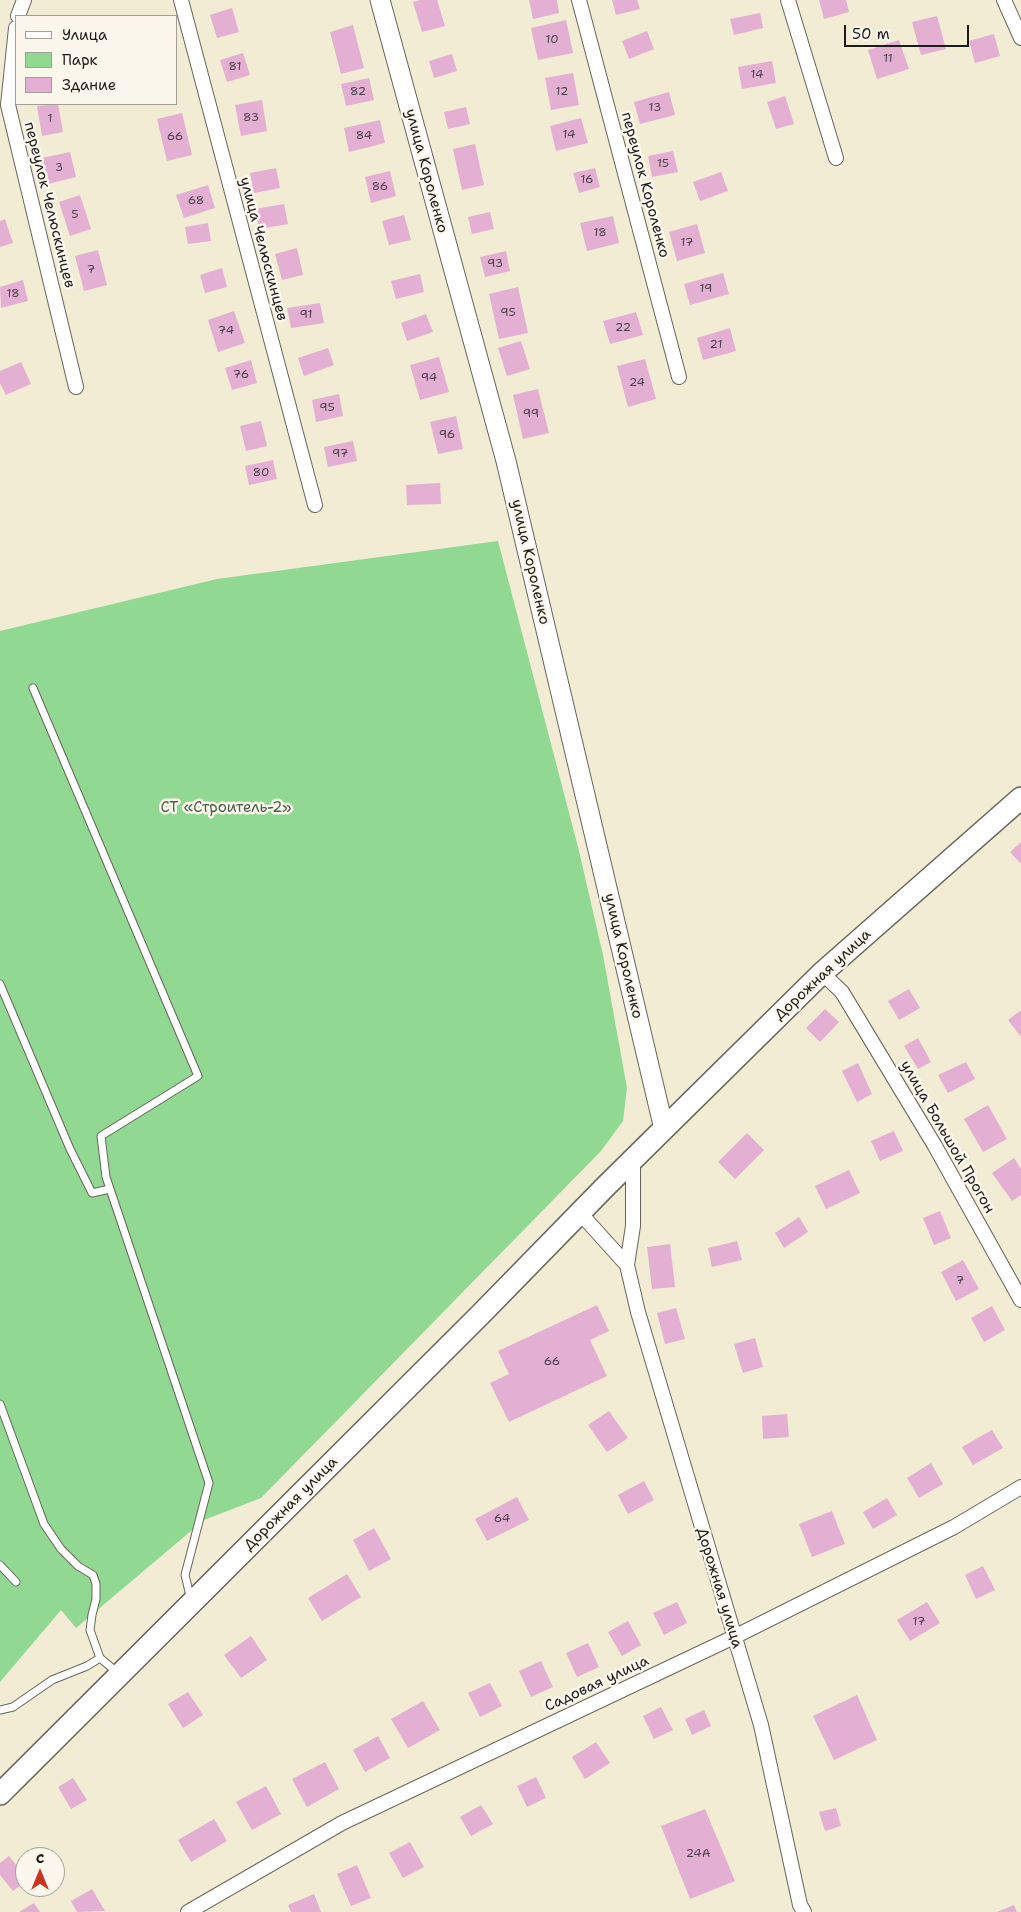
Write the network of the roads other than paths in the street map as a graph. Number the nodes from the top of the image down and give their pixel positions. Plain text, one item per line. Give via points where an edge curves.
1 (24, 0) edge
2 (181, 0) edge
3 (380, 0) edge
4 (579, 0) edge
5 (788, 0) edge
6 (1004, 0) edge
7 (18, 15) edge
8 (15, 38) edge
9 (1021, 38) edge
10 (836, 158) dead end
11 (679, 378) dead end
12 (76, 387) dead end
13 (315, 505) dead end
14 (33, 688) dead end
15 (1021, 798) edge
16 (822, 973) junction
17 (0, 984) edge
18 (664, 1129) junction
19 (633, 1159) junction
20 (110, 1189) junction
21 (580, 1213) junction
22 (627, 1265) junction
23 (1021, 1300) edge
24 (0, 1404) edge
25 (1021, 1487) edge
26 (0, 1565) edge
27 (16, 1582) dead end
28 (192, 1603) junction
29 (734, 1637) junction
30 (100, 1658) junction
31 (120, 1674) junction
32 (0, 1710) edge
33 (0, 1794) edge
34 (188, 1912) edge
35 (804, 1912) edge

1 - 7 street
2 - 13 street, улица Челюскинцев
3 - 18 street, улица Короленко via 506,461
4 - 11 street, переулок Короленко
5 - 10 street
6 - 9 street
8 - 12 street, переулок Челюскинцев via 8,106
14 - 20 lane via 198,1076 101,1136
15 - 16 main road, Дорожная улица
16 - 18 main road, Дорожная улица
16 - 23 street, улица Большой Прогон via 842,992 935,1146
17 - 20 lane via 70,1150 92,1193
18 - 19 main road, Дорожная улица
19 - 21 main road, Дорожная улица
19 - 22 street, Дорожная улица via 633,1226
20 - 28 lane via 209,1483 185,1575
21 - 22 street, Дорожная улица
21 - 28 main road, Дорожная улица
22 - 29 street, Дорожная улица
24 - 30 lane via 44,1524 61,1549 93,1575 96,1599 90,1630
25 - 29 street, Садовая улица via 954,1527
26 - 27 lane
28 - 31 main road, Дорожная улица
29 - 34 street, Садовая улица via 342,1823
29 - 35 street, Дорожная улица via 761,1725
30 - 31 lane
30 - 32 lane via 52,1680 13,1708
31 - 33 main road, Дорожная улица

